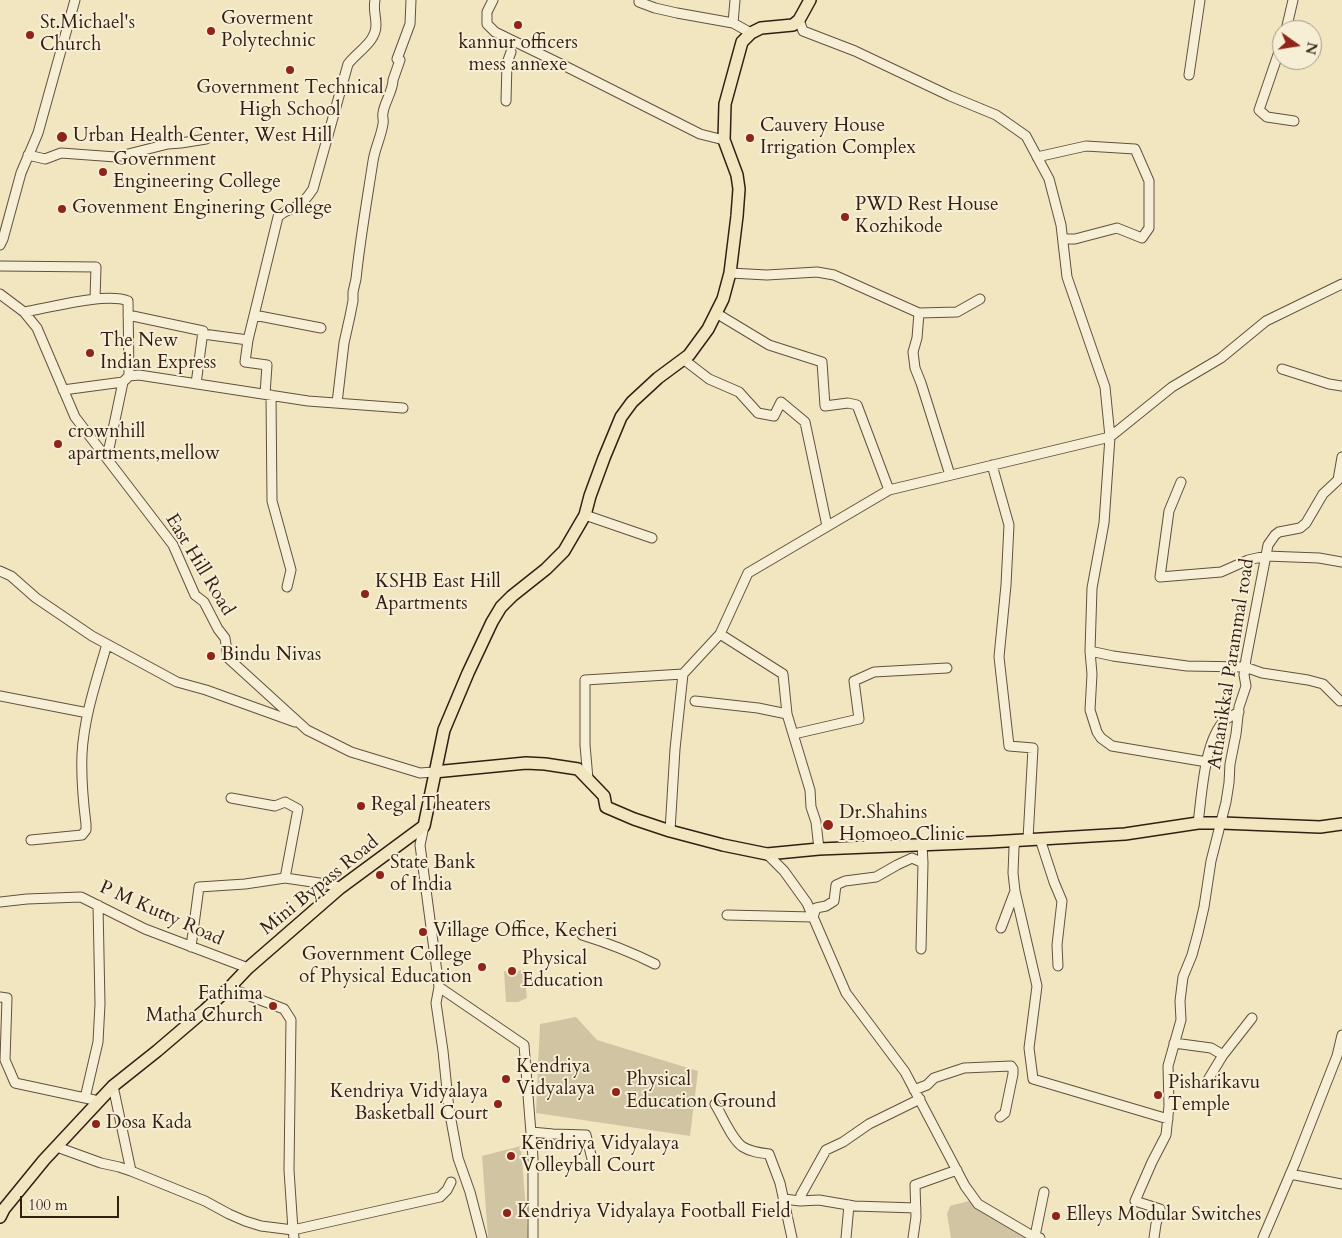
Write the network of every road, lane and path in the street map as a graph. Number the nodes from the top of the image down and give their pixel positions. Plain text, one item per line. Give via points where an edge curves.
1 (75, 0) edge
2 (375, 0) edge
3 (411, 0) edge
4 (493, 0) edge
5 (640, 0) edge
6 (735, 0) edge
7 (810, 0) edge
8 (1200, 0) edge
9 (1293, 0) edge
10 (799, 20) junction
11 (1288, 20) edge
12 (733, 23) junction
13 (751, 32) junction
14 (511, 52) dead end
15 (1273, 70) edge
16 (1188, 75) dead end
17 (506, 101) dead end
18 (1294, 121) dead end
19 (206, 139) dead end
20 (724, 140) junction
21 (28, 155) junction
22 (1037, 157) junction
23 (1063, 239) junction
24 (0, 245) edge
25 (0, 266) edge
26 (730, 273) junction
27 (1342, 284) edge
28 (0, 294) edge
29 (95, 299) junction
30 (980, 299) dead end
31 (24, 312) junction
32 (716, 313) junction
33 (919, 313) junction
34 (254, 315) junction
35 (128, 316) junction
36 (321, 328) dead end
37 (203, 334) junction
38 (248, 340) junction
39 (683, 359) junction
40 (1282, 369) dead end
41 (126, 379) junction
42 (196, 384) junction
43 (1342, 386) edge
44 (63, 390) junction
45 (268, 395) junction
46 (337, 404) junction
47 (403, 408) dead end
48 (1110, 437) junction
49 (1342, 457) edge
50 (107, 458) junction
51 (992, 465) junction
52 (950, 475) junction
53 (1181, 482) dead end
54 (1338, 486) edge
55 (889, 490) junction
56 (585, 515) junction
57 (827, 526) junction
58 (652, 538) dead end
59 (1266, 556) junction
60 (1342, 562) edge
61 (0, 571) edge
62 (288, 588) dead end
63 (720, 634) junction
64 (107, 644) junction
65 (1090, 651) junction
66 (1245, 667) junction
67 (947, 668) dead end
68 (683, 674) junction
69 (0, 696) edge
70 (1340, 701) dead end
71 (695, 702) dead end
72 (1238, 712) junction
73 (88, 713) junction
74 (787, 714) junction
75 (300, 724) junction
76 (794, 734) junction
77 (1207, 762) junction
78 (434, 772) junction
79 (588, 780) junction
80 (231, 798) dead end
81 (1198, 823) junction
82 (1222, 823) junction
83 (1342, 824) edge
84 (424, 826) junction
85 (670, 832) junction
86 (1034, 839) junction
87 (31, 840) dead end
88 (1015, 841) junction
89 (922, 844) junction
90 (820, 849) junction
91 (767, 854) junction
92 (923, 863) junction
93 (285, 878) junction
94 (340, 888) junction
95 (1015, 892) junction
96 (0, 902) edge
97 (98, 905) junction
98 (727, 915) dead end
99 (813, 917) junction
100 (1000, 928) dead end
101 (582, 935) dead end
102 (191, 947) junction
103 (922, 949) dead end
104 (655, 964) dead end
105 (1058, 966) dead end
106 (248, 968) junction
107 (439, 987) junction
108 (229, 988) junction
109 (0, 997) edge
110 (1252, 1018) dead end
111 (1342, 1035) edge
112 (1174, 1043) junction
113 (1223, 1055) junction
114 (3, 1060) edge
115 (1206, 1083) dead end
116 (113, 1086) junction
117 (914, 1090) junction
118 (85, 1098) junction
119 (920, 1099) junction
120 (99, 1101) junction
121 (715, 1104) dead end
122 (1000, 1117) dead end
123 (1168, 1119) junction
124 (531, 1132) junction
125 (57, 1147) junction
126 (593, 1163) dead end
127 (957, 1170) junction
128 (131, 1171) junction
129 (1290, 1174) junction
130 (451, 1182) dead end
131 (1342, 1184) edge
132 (1044, 1192) dead end
133 (784, 1199) junction
134 (800, 1201) junction
135 (849, 1205) junction
136 (916, 1208) junction
137 (0, 1216) edge
138 (293, 1234) edge
139 (1038, 1237) edge
140 (482, 1238) edge
141 (533, 1238) edge
142 (792, 1238) edge
143 (846, 1238) edge
144 (914, 1238) edge
145 (1154, 1238) edge
146 (1263, 1238) edge

1 - 21 street via 38,133
2 - 34 street via 374,33 369,43 348,64 313,189 301,204 278,217
3 - 46 street via 410,24 397,59 400,60 383,113 374,157
4 - 20 street via 487,12 487,24 495,32 700,134
5 - 12 street via 656,8
6 - 12 street
7 - 10 main road
8 - 16 street
9 - 11 street
10 - 13 main road
10 - 22 street via 803,31 996,115 1026,136
12 - 13 street
13 - 20 main road via 742,42 725,104
14 - 17 street via 507,63
15 - 18 street via 1260,110 1266,117
19 - 21 street via 168,144 116,157 61,153 44,159
20 - 26 main road via 739,189
21 - 24 street
22 - 23 street via 1049,179
22 - 23 street via 1086,146 1135,150 1149,181 1149,228 1142,238 1117,228 1076,239
23 - 48 street via 1067,277 1106,387
25 - 29 street via 96,268
26 - 32 main road
26 - 33 street via 817,272 834,275
27 - 48 street via 1266,321 1221,358 1172,387
28 - 31 street, East Hill Road
29 - 31 street
29 - 35 street via 121,298 128,301
30 - 33 street via 957,312
31 - 44 street, East Hill Road via 37,328
32 - 39 main road via 708,329
32 - 55 street via 768,345 822,362 825,406 848,402 857,405
33 - 52 street via 913,352 915,368
34 - 36 street
34 - 38 street
35 - 37 street via 203,331
35 - 41 street
37 - 38 street
37 - 42 street
38 - 45 street via 244,362 267,365
39 - 56 main road via 632,402 621,417
39 - 57 street via 709,379 739,392 758,413 774,416 781,402 805,422
40 - 43 street
41 - 42 street via 139,375
41 - 44 street
41 - 50 street
42 - 45 street
44 - 50 street, East Hill Road via 75,417
45 - 46 street
45 - 62 street via 272,501 291,570
46 - 47 street
48 - 51 street
48 - 65 street via 1104,523 1092,588
49 - 54 street, Athanikkal Parammal road
50 - 75 street, East Hill Road via 173,545 195,595 204,602 225,638 228,658
51 - 52 street
51 - 86 street via 1009,525 999,657 1009,746 1033,748
52 - 55 street
53 - 59 street via 1169,511 1160,577 1221,572
54 - 59 street, Athanikkal Parammal road via 1323,494 1300,528 1275,535
55 - 57 street
56 - 58 street
56 - 78 main road via 564,551 512,596 492,622 444,730
57 - 63 street via 748,572
59 - 60 street
59 - 66 street, Athanikkal Parammal road
61 - 64 street
63 - 68 street
63 - 74 street via 783,674
64 - 73 street
64 - 75 street via 177,682
65 - 66 street via 1187,666
65 - 77 street via 1090,710 1102,738 1112,746
66 - 70 street via 1323,684
66 - 72 street, Athanikkal Parammal road via 1246,686
67 - 76 street via 874,672 854,681 859,719
68 - 79 street via 585,680
68 - 85 street
69 - 73 street
71 - 74 street
72 - 77 street via 1219,728
72 - 82 street, Athanikkal Parammal road
73 - 87 street via 82,752 86,830 82,835
74 - 76 street
75 - 78 street, East Hill Road via 352,752 420,773
76 - 90 street via 810,790
77 - 81 street
78 - 79 main road via 526,763 578,769
78 - 84 main road
79 - 85 main road via 604,796 606,807
80 - 93 street via 274,806 285,802 298,809
81 - 82 main road
81 - 86 main road via 1125,834
82 - 83 main road via 1320,827
82 - 112 street, Athanikkal Parammal road via 1211,861 1198,933 1183,977 1181,1020
84 - 94 main road, Mini Bypass Road
84 - 107 street via 420,845
85 - 91 main road
86 - 88 main road
86 - 105 street via 1062,901
88 - 89 main road
88 - 95 street
89 - 90 main road
89 - 92 street
90 - 91 main road
91 - 99 street via 794,884
92 - 99 street via 912,858 876,878 836,885 834,901 816,908
92 - 103 street
93 - 94 street
93 - 102 street via 199,887
94 - 106 main road, Mini Bypass Road
95 - 100 street
95 - 123 street via 1036,986 1029,1048 1033,1079
96 - 97 street, P M Kutty Road via 81,897
97 - 102 street, P M Kutty Road via 145,929
97 - 118 street via 98,1042
98 - 99 street
99 - 117 street via 846,993 905,1072
101 - 104 street via 609,943
102 - 106 street, P M Kutty Road
106 - 108 main road, Mini Bypass Road
107 - 124 street via 524,1045
107 - 140 street via 436,1002 449,1109 458,1158
108 - 116 main road, Mini Bypass Road
108 - 138 street via 284,1009 291,1020 289,1170
109 - 114 street via 7,998
110 - 113 street
111 - 129 street via 1337,1056
112 - 113 street via 1211,1048
112 - 123 street, Athanikkal Parammal road via 1168,1066
113 - 115 street
114 - 118 street via 15,1083
116 - 120 main road, Mini Bypass Road
116 - 128 street
117 - 119 street
117 - 122 street via 934,1078 964,1068 1011,1066 1013,1074 1005,1113
118 - 120 street
119 - 127 street
119 - 134 street via 868,1124 826,1150
120 - 125 main road, Mini Bypass Road
121 - 133 street via 741,1146 769,1154
123 - 145 street, Athanikkal Parammal road via 1166,1135 1135,1201 1160,1209
124 - 126 street via 586,1135
124 - 141 street
125 - 128 street
125 - 137 main road, Mini Bypass Road
127 - 136 street via 915,1185
127 - 139 street via 978,1204
128 - 138 street via 245,1221
129 - 131 street
129 - 146 street
130 - 138 street via 440,1197
132 - 139 street
133 - 134 street
133 - 142 street
134 - 135 street via 819,1200
135 - 136 street
135 - 143 street
136 - 144 street

